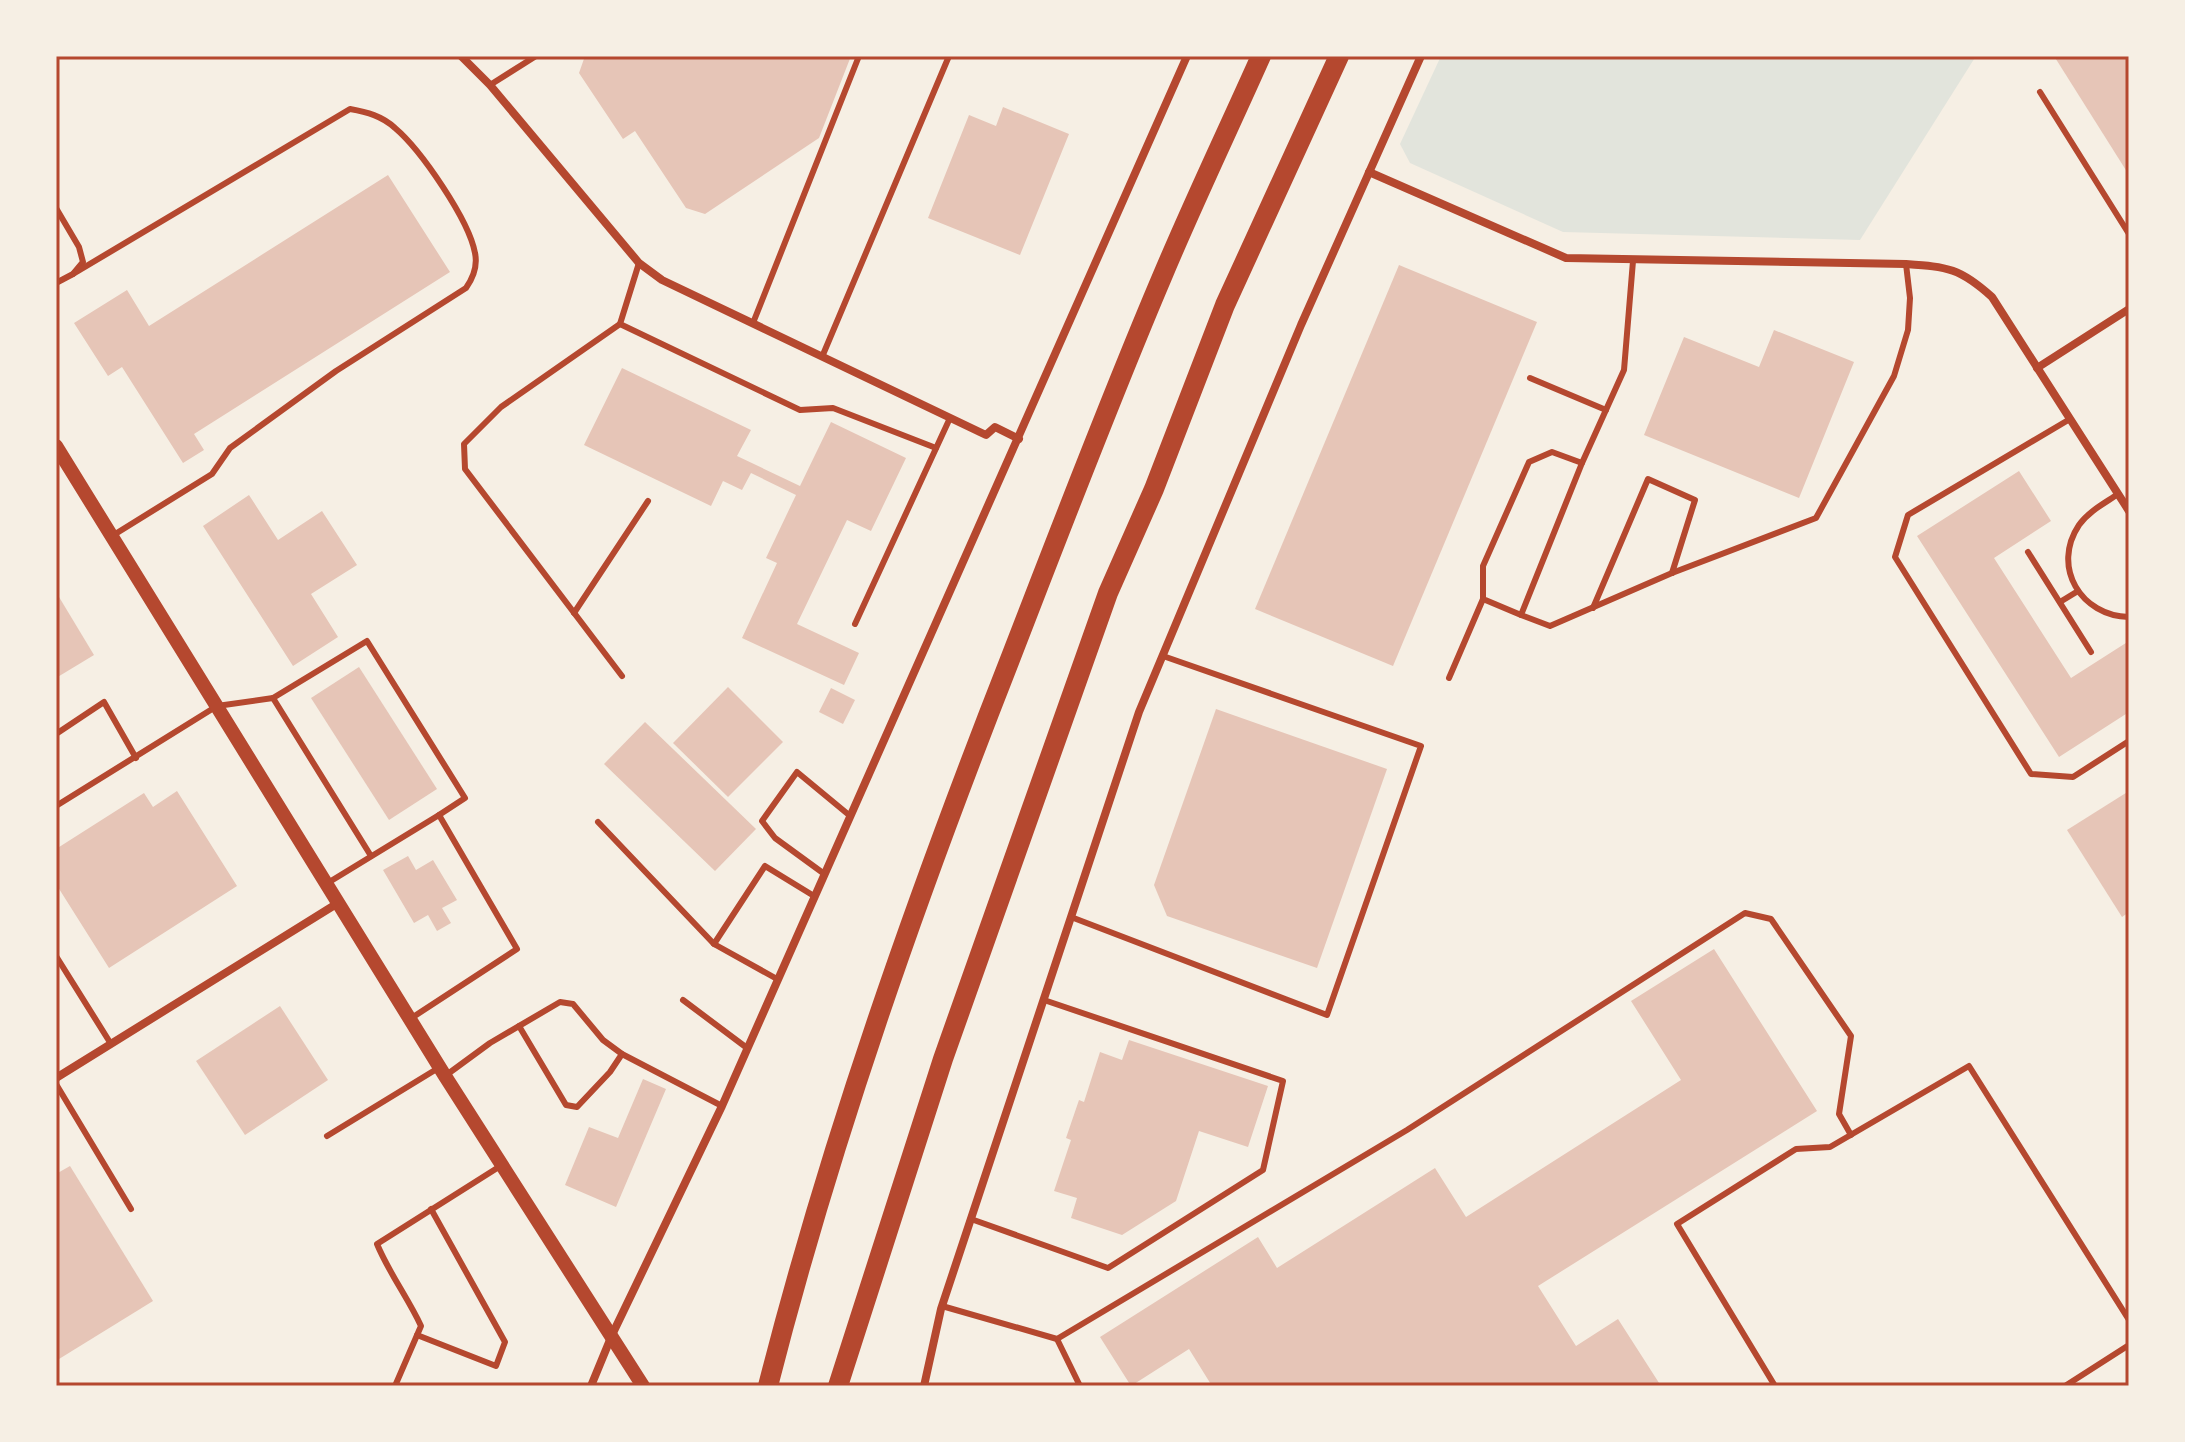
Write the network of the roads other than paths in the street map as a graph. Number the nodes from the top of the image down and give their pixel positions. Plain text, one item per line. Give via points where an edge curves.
1 (461, 56) edge
2 (536, 56) edge
3 (859, 56) edge
4 (949, 56) edge
5 (1187, 56) edge
6 (1261, 56) edge
7 (1339, 56) edge
8 (1421, 56) edge
9 (490, 85) junction
10 (2040, 92) dead end
11 (1369, 172) junction
12 (56, 208) edge
13 (2129, 234) edge
14 (1633, 261) junction
15 (639, 263) junction
16 (1906, 264) junction
17 (73, 274) junction
18 (56, 283) edge
19 (2129, 309) edge
20 (753, 323) junction
21 (620, 324) junction
22 (822, 357) junction
23 (2037, 368) junction
24 (1530, 378) dead end
25 (1606, 410) junction
26 (950, 418) junction
27 (2070, 419) junction
28 (1019, 439) junction
29 (56, 446) edge
30 (936, 448) junction
31 (1582, 463) junction
32 (2123, 496) edge
33 (648, 501) dead end
34 (2129, 511) edge
35 (112, 536) junction
36 (2028, 552) dead end
37 (1672, 573) junction
38 (2078, 591) junction
39 (1483, 599) junction
40 (2060, 602) junction
41 (1593, 608) junction
42 (574, 613) junction
43 (1521, 615) junction
44 (2129, 617) edge
45 (855, 624) dead end
46 (2091, 652) dead end
47 (1163, 656) junction
48 (622, 676) dead end
49 (1449, 678) dead end
50 (273, 698) junction
51 (217, 706) junction
52 (56, 734) edge
53 (2129, 741) edge
54 (136, 758) junction
55 (56, 806) edge
56 (439, 815) junction
57 (849, 815) junction
58 (598, 822) dead end
59 (371, 856) junction
60 (823, 873) junction
61 (326, 884) junction
62 (814, 896) junction
63 (338, 903) junction
64 (1071, 917) junction
65 (714, 944) junction
66 (56, 956) edge
67 (777, 979) junction
68 (683, 1000) dead end
69 (1044, 1000) junction
70 (410, 1019) junction
71 (519, 1026) junction
72 (111, 1044) junction
73 (747, 1048) junction
74 (622, 1054) junction
75 (442, 1072) junction
76 (56, 1078) edge
77 (56, 1084) edge
78 (722, 1106) junction
79 (1851, 1135) junction
80 (327, 1136) dead end
81 (502, 1165) junction
82 (131, 1209) dead end
83 (431, 1209) junction
84 (971, 1219) junction
85 (942, 1306) junction
86 (2129, 1320) edge
87 (417, 1335) junction
88 (612, 1335) junction
89 (1057, 1339) junction
90 (2129, 1345) edge
91 (395, 1386) edge
92 (591, 1386) edge
93 (643, 1386) edge
94 (768, 1386) edge
95 (838, 1386) edge
96 (924, 1386) edge
97 (1080, 1386) edge
98 (1775, 1386) edge
99 (2065, 1386) edge

1 - 9 street
2 - 9 lane
3 - 20 lane
4 - 22 lane
5 - 28 street
6 - 94 highway via 1162,276 942,832 833,1160
7 - 95 highway via 1225,305 1108,593 943,1059
8 - 11 street
9 - 15 street
10 - 13 lane
11 - 14 street via 1566,258
11 - 47 street
12 - 17 lane via 83,262
14 - 16 street
14 - 25 lane via 1624,370
15 - 20 street via 662,280
15 - 21 lane
16 - 23 street via 1944,267 1966,276 1992,297
16 - 37 lane via 1908,330 1894,376 1816,518
17 - 18 lane
17 - 35 lane via 350,109 374,114 412,145 464,225 475,252 473,278 466,288 336,371 230,448 212,474
19 - 23 street
20 - 22 street
21 - 30 lane via 800,410 833,408
21 - 42 lane via 501,407 464,444 465,469
22 - 26 street
23 - 27 street
24 - 25 lane
25 - 31 lane
26 - 28 street via 986,435 995,427
26 - 30 lane
27 - 32 street
27 - 53 lane via 1908,515 1895,557 2031,774 2073,777
28 - 57 street
29 - 35 street
30 - 45 lane
31 - 39 lane via 1552,452 1529,462 1483,566
31 - 43 lane
32 - 34 street
32 - 38 lane via 2089,514 2071,541 2068,568
33 - 42 lane
35 - 51 street
36 - 40 lane
37 - 41 lane
37 - 41 lane via 1695,500 1648,479
38 - 40 lane
38 - 44 lane via 2099,611
39 - 43 lane
39 - 49 lane
40 - 46 lane
41 - 43 lane via 1550,626
42 - 48 lane
47 - 64 street via 1139,712
47 - 64 lane via 1421,746 1327,1015
50 - 51 lane
50 - 56 lane via 367,641 465,798
50 - 59 lane
51 - 54 lane
51 - 61 street
52 - 54 lane via 104,702
54 - 55 lane
56 - 59 lane
56 - 70 lane via 517,949
57 - 60 street
57 - 60 lane via 797,772 762,821 775,838
58 - 65 lane
59 - 61 lane
60 - 62 street
61 - 63 street
62 - 65 lane via 765,866
62 - 67 street
63 - 70 street
63 - 72 street
64 - 69 street
65 - 67 lane
66 - 72 lane
67 - 73 street
68 - 73 lane
69 - 84 street
69 - 84 lane via 1283,1081 1263,1170 1108,1268
70 - 75 street
71 - 74 lane via 560,1002 573,1004
71 - 74 lane via 566,1105 577,1107
71 - 75 lane
72 - 76 street
73 - 78 street
74 - 78 lane
75 - 80 lane
75 - 81 street
77 - 82 lane
78 - 88 street
79 - 86 lane via 1969,1066
79 - 89 lane via 1839,1114 1851,1036 1771,919 1745,913 1407,1130
79 - 98 lane via 1830,1147 1796,1149 1677,1224
81 - 83 lane
81 - 88 street
83 - 87 lane via 377,1244 421,1326
83 - 87 lane via 505,1342 496,1366
84 - 85 street
85 - 89 lane
85 - 96 street
87 - 91 lane
88 - 92 street
88 - 93 street
89 - 97 lane
90 - 99 lane

